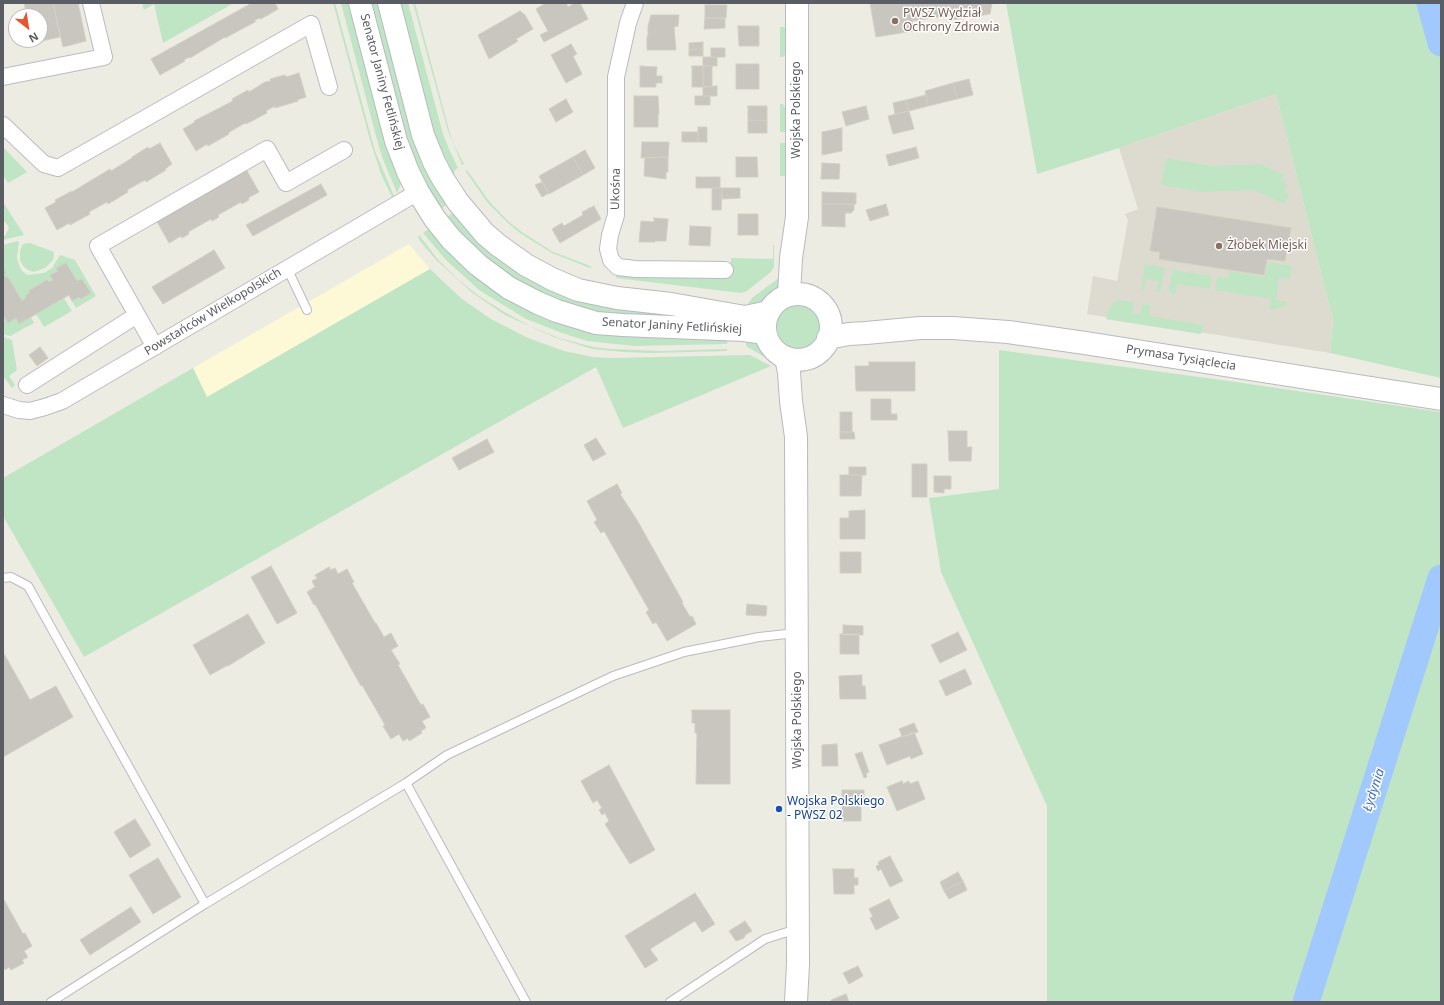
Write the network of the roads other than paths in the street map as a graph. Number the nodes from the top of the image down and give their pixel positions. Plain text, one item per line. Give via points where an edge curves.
1 (91, 3) edge
2 (360, 3) edge
3 (389, 3) edge
4 (635, 3) edge
5 (797, 3) edge
6 (3, 77) edge
7 (329, 87) dead end
8 (3, 125) edge
9 (344, 150) dead end
10 (418, 192) junction
11 (797, 217) junction
12 (287, 268) junction
13 (725, 270) dead end
14 (789, 295) junction
15 (811, 297) junction
16 (307, 310) dead end
17 (769, 312) junction
18 (827, 313) junction
19 (138, 315) junction
20 (920, 328) junction
21 (765, 333) junction
22 (828, 338) junction
23 (155, 347) junction
24 (786, 358) junction
25 (807, 358) junction
26 (27, 385) dead end
27 (1441, 399) edge
28 (3, 406) edge
29 (796, 437) junction
30 (3, 578) edge
31 (798, 633) junction
32 (406, 783) junction
33 (205, 904) junction
34 (798, 929) junction
35 (52, 1002) edge
36 (526, 1002) edge
37 (670, 1002) edge
38 (796, 1002) edge

1 - 6 street via 104,57
2 - 10 main road, Senator Janiny Fetlińskiej via 396,141
3 - 17 main road, Senator Janiny Fetlińskiej via 423,135 434,162 458,202 498,246 526,265 578,290 745,317
4 - 13 street, Ukośna via 626,30 616,77 616,215 608,249 610,260 618,267 636,269
5 - 11 main road, Wojska Polskiego
7 - 8 street via 311,24 58,168 44,164
9 - 19 street via 286,183 267,149 98,246
10 - 12 street, Powstańców Wielkopolskich
10 - 21 main road, Senator Janiny Fetlińskiej via 451,239 478,265 509,288 557,311 596,323 623,326
11 - 14 main road, Wojska Polskiego
11 - 15 main road, Wojska Polskiego via 805,256 804,274
12 - 16 lane
12 - 23 street, Powstańców Wielkopolskich
14 - 15 main road
14 - 17 main road via 776,302
15 - 18 main road via 820,303
17 - 21 main road via 765,321
18 - 20 main road, Prymasa Tysiąclecia via 837,319
18 - 22 main road via 830,325
19 - 23 street
19 - 26 street
20 - 22 main road, Prymasa Tysiąclecia
20 - 27 main road, Prymasa Tysiąclecia via 1023,334
21 - 24 main road via 774,349
22 - 25 main road via 821,350
23 - 28 street, Powstańców Wielkopolskich via 62,401 30,411
24 - 25 main road
24 - 29 main road, Wojska Polskiego
25 - 29 main road, Wojska Polskiego
29 - 31 main road, Wojska Polskiego
30 - 33 lane via 11,577 28,586
31 - 32 lane via 759,637 684,652 613,676 447,755
31 - 34 main road, Wojska Polskiego
32 - 33 lane
32 - 36 lane
33 - 35 lane
34 - 37 lane via 765,940
34 - 38 main road, Wojska Polskiego

